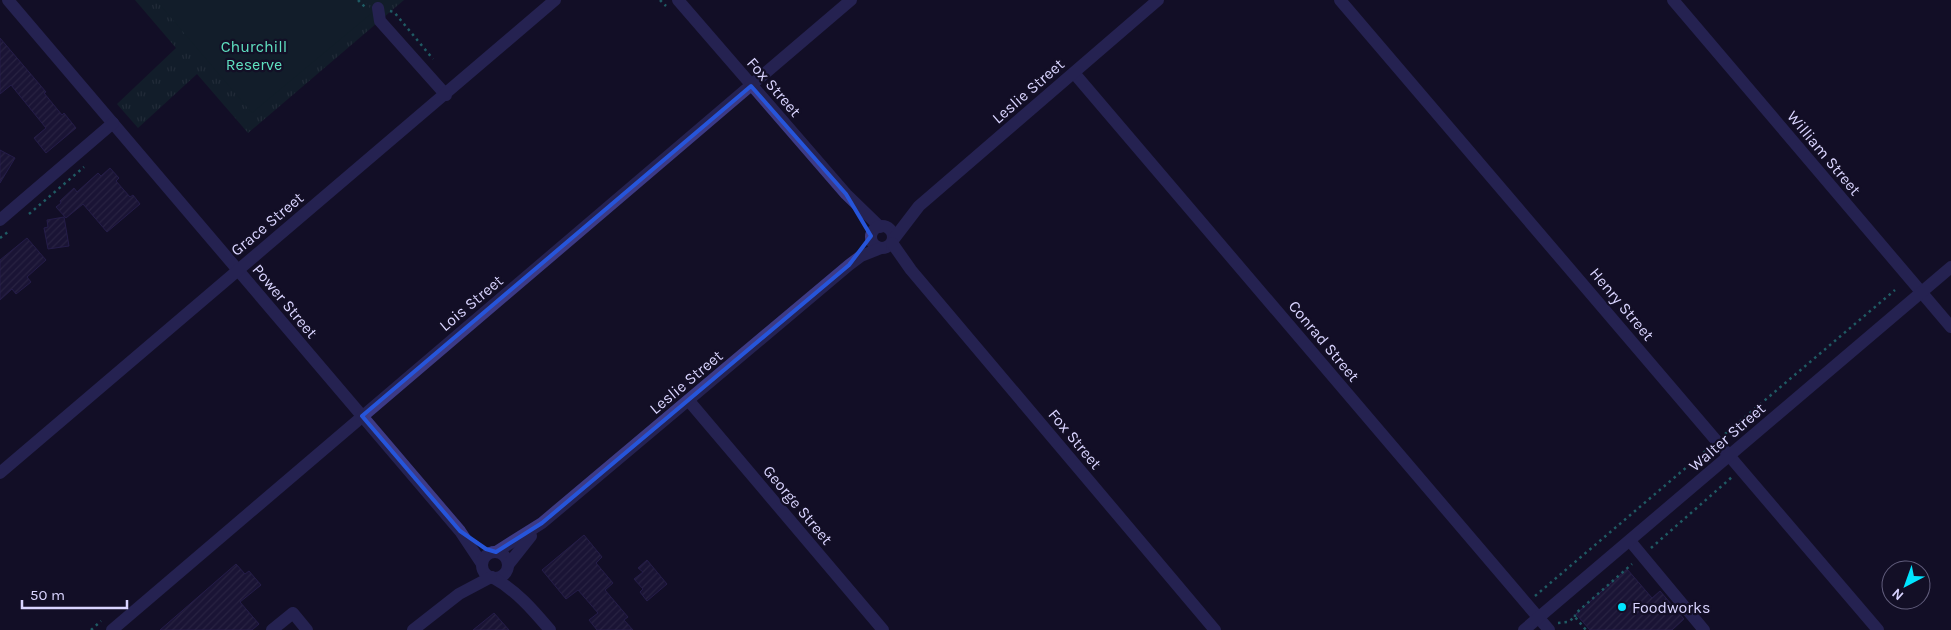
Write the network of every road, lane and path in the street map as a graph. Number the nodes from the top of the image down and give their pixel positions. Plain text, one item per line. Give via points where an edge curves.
1 (8, 0) edge
2 (555, 0) edge
3 (660, 0) edge
4 (678, 0) edge
5 (851, 0) edge
6 (1158, 0) edge
7 (1340, 0) edge
8 (1673, 0) edge
9 (666, 7) dead end
10 (378, 8) joint
11 (437, 64) dead end
12 (1074, 73) junction
13 (750, 86) junction
14 (446, 95) junction
15 (113, 123) junction
16 (919, 206) junction
17 (0, 220) edge
18 (877, 230) junction
19 (887, 245) junction
20 (849, 265) junction
21 (1951, 267) edge
22 (238, 270) junction
23 (1921, 292) junction
24 (1951, 327) edge
25 (689, 401) junction
26 (362, 416) junction
27 (1730, 456) junction
28 (0, 473) edge
29 (542, 523) junction
30 (460, 531) junction
31 (1630, 541) junction
32 (495, 552) junction
33 (482, 565) junction
34 (508, 566) junction
35 (491, 577) junction
36 (459, 594) junction
37 (529, 605) junction
38 (105, 617) dead end
39 (1538, 618) junction
40 (91, 630) edge
41 (112, 630) edge
42 (272, 630) edge
43 (307, 630) edge
44 (413, 630) edge
45 (550, 630) edge
46 (883, 630) edge
47 (1215, 630) edge
48 (1524, 630) edge
49 (1548, 630) edge
50 (1586, 630) edge
51 (1704, 630) edge
52 (1878, 630) edge

1 - 15 street, Power Street
2 - 14 street, Grace Street
3 - 9 path
4 - 13 street, Fox Street
5 - 13 street, Lois Street
6 - 12 street, Leslie Street
7 - 27 street, Henry Street
8 - 23 street, William Street
10 - 11 path via 394,12
10 - 14 street via 380,20
12 - 16 street, Leslie Street
12 - 39 street, Conrad Street
13 - 18 street, Fox Street
13 - 26 street, Lois Street
14 - 22 street, Grace Street
15 - 17 street
15 - 22 street, Power Street
16 - 18 street, Leslie Street
16 - 19 street, Leslie Street
18 - 19 street via 890,230
18 - 19 street via 872,243
18 - 20 street, Leslie Street
19 - 20 street, Leslie Street
19 - 47 street, Fox Street
20 - 25 street, Leslie Street
21 - 23 street, Walter Street
22 - 26 street, Power Street
22 - 28 street, Grace Street
23 - 24 street, William Street
23 - 27 street, Walter Street
25 - 29 street, Leslie Street
25 - 46 street, George Street
26 - 30 street, Power Street
26 - 41 street, Lois Street
27 - 31 street, Walter Street
27 - 52 street, Henry Street
29 - 32 street, Leslie Street
29 - 34 street, Leslie Street
30 - 32 street, Power Street
30 - 33 street, Power Street
31 - 39 street, Walter Street
31 - 51 street
32 - 33 street via 485,557
32 - 34 street via 506,558
33 - 35 street
33 - 36 street
34 - 35 street via 504,574
34 - 37 street
35 - 36 street
35 - 37 street
36 - 44 street
37 - 45 street
38 - 40 path
39 - 48 street, Walter Street
39 - 49 street, Conrad Street
42 - 43 street via 293,613
49 - 50 path via 1556,623 1575,617

